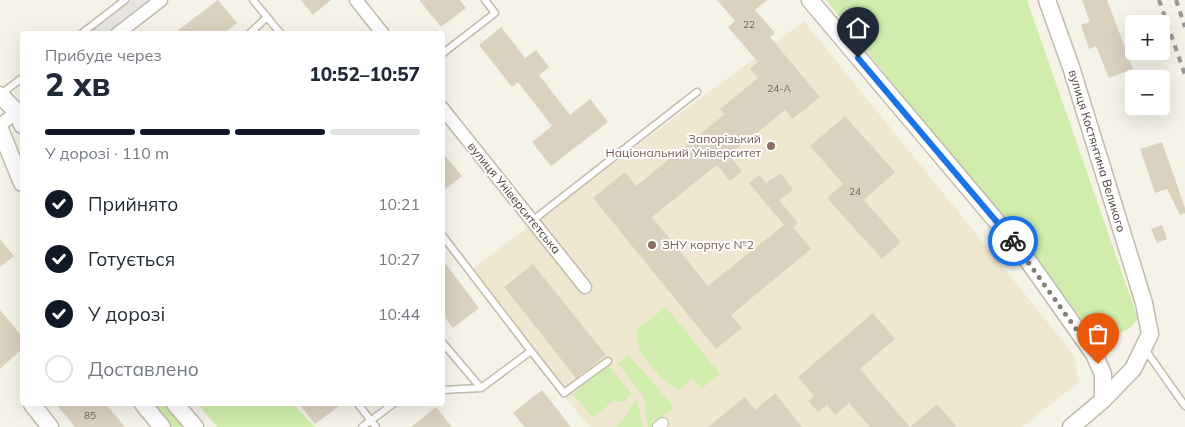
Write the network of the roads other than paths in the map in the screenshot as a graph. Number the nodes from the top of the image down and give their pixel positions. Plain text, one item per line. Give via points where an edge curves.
1 (125, 0) edge
2 (161, 0) edge
3 (253, 0) edge
4 (356, 0) edge
5 (485, 0) edge
6 (810, 0) edge
7 (1047, 0) edge
8 (267, 17) junction
9 (85, 31) edge
10 (121, 31) edge
11 (252, 31) edge
12 (279, 31) edge
13 (381, 31) edge
14 (445, 52) edge
15 (20, 80) edge
16 (697, 92) dead end
17 (0, 95) edge
18 (445, 112) edge
19 (20, 114) edge
20 (20, 115) edge
21 (0, 125) edge
22 (0, 128) edge
23 (20, 178) edge
24 (532, 221) junction
25 (445, 239) edge
26 (585, 287) dead end
27 (445, 346) edge
28 (1144, 347) junction
29 (531, 351) junction
30 (608, 361) dead end
31 (481, 388) junction
32 (445, 390) edge
33 (1103, 400) junction
34 (34, 406) edge
35 (145, 406) edge
36 (177, 406) edge
37 (360, 406) edge
38 (390, 406) edge
39 (1185, 406) edge
40 (370, 419) junction
41 (50, 427) edge
42 (162, 427) edge
43 (195, 427) edge
44 (362, 427) edge
45 (376, 427) edge
46 (1071, 427) edge

1 - 9 lane
2 - 10 street
3 - 8 lane
4 - 13 street
5 - 14 lane via 495,13
6 - 33 street via 1019,248 1094,354 1103,374
7 - 28 street, вулиця Костянтина Великого via 1071,66 1144,303 1150,334
8 - 11 lane
8 - 12 lane
15 - 17 lane
16 - 24 lane
17 - 19 street
18 - 24 street, вулиця Університетська
20 - 21 street
22 - 23 street
24 - 26 street, вулиця Університетська
25 - 29 lane
27 - 31 lane
28 - 33 street, вулиця Костянтина Великого via 1133,369
28 - 39 lane
29 - 30 lane via 564,393
29 - 31 lane
31 - 32 lane
33 - 46 street, вулиця Костянтина Великого
34 - 41 street
35 - 42 street
36 - 43 street
37 - 40 lane
38 - 40 lane
40 - 44 lane
40 - 45 lane

